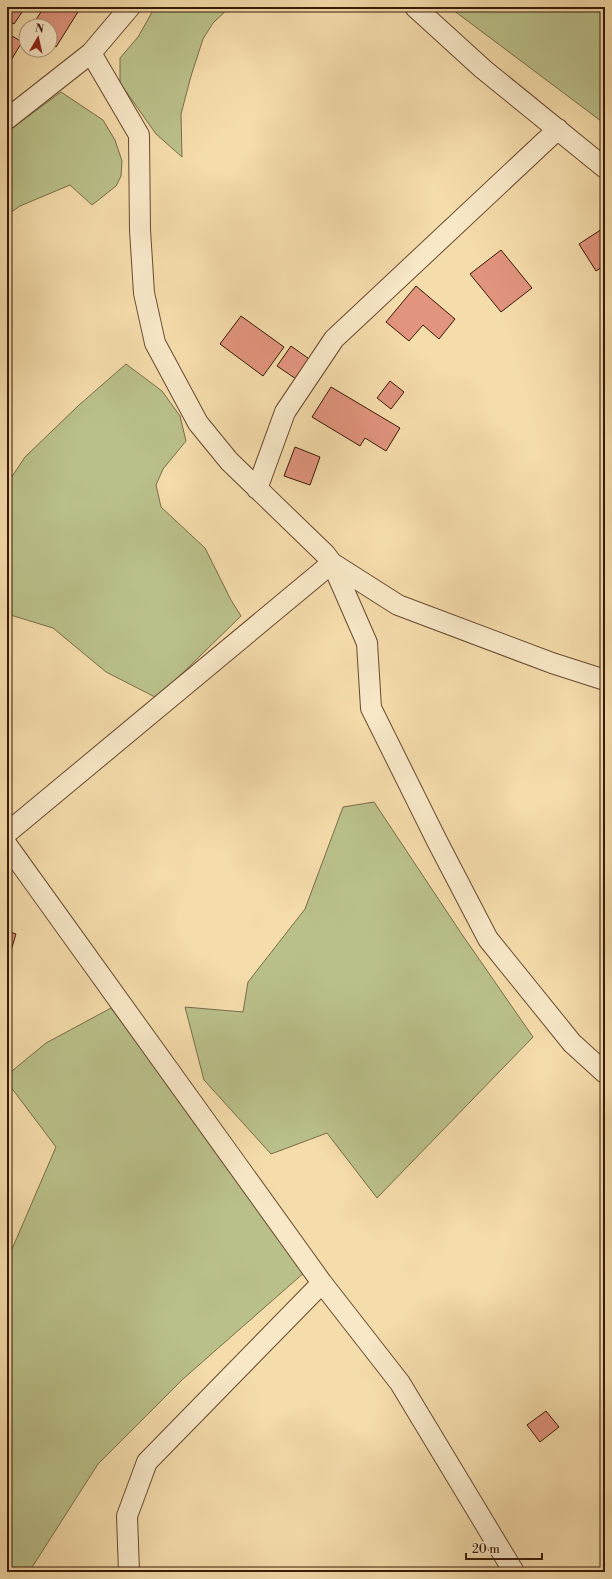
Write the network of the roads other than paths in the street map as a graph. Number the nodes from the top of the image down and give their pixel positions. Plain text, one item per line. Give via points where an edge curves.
1 (130, 7) edge
2 (415, 7) edge
3 (91, 53) junction
4 (7, 118) edge
5 (558, 129) junction
6 (605, 168) edge
7 (257, 489) junction
8 (332, 563) junction
9 (605, 680) edge
10 (7, 832) edge
11 (7, 844) edge
12 (605, 1073) edge
13 (322, 1283) junction
14 (129, 1572) edge
15 (514, 1572) edge

1 - 3 street
2 - 5 street via 483,69
3 - 4 street
3 - 7 street via 139,135 140,230 144,293 155,343 198,423 229,461
5 - 6 street
5 - 7 street via 334,338 285,412
7 - 8 street
8 - 9 street via 398,605 552,663
8 - 10 street
8 - 12 street via 367,642 371,708 488,939 572,1043
11 - 13 street
13 - 14 street via 147,1462 127,1516
13 - 15 street via 400,1383

